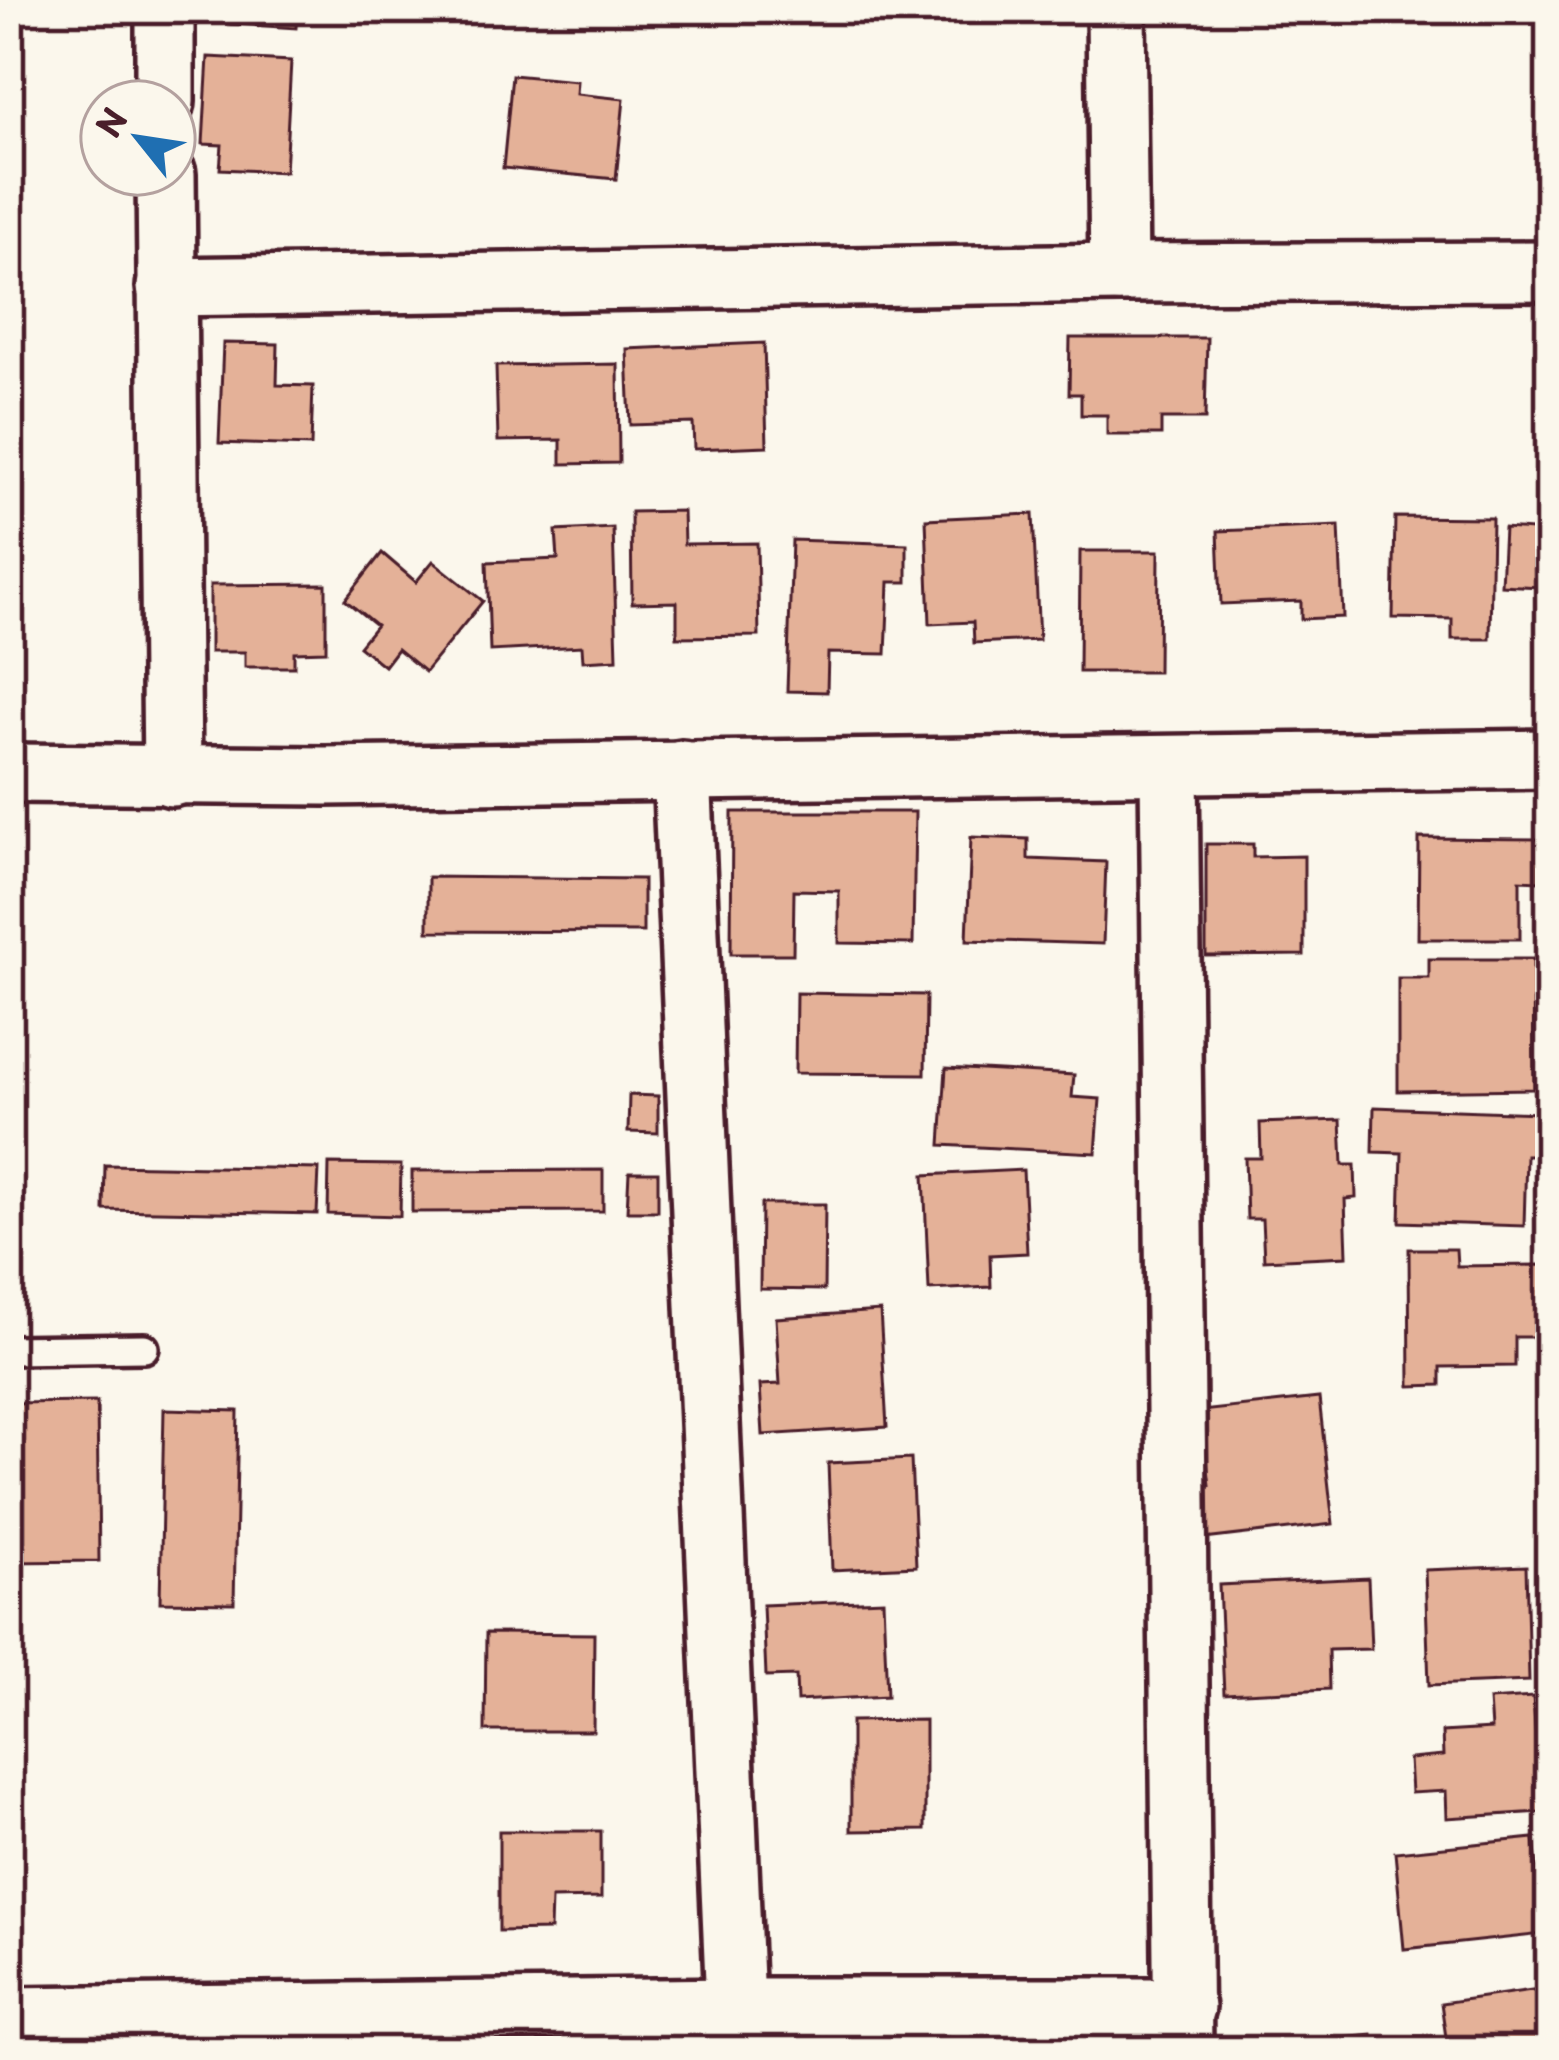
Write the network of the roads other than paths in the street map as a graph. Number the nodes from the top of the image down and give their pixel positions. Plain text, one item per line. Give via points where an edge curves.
1 (165, 9) edge
2 (1116, 9) edge
3 (165, 78) edge
4 (166, 198) edge
5 (1550, 272) edge
6 (1119, 273) junction
7 (166, 287) junction
8 (1550, 759) edge
9 (1169, 766) junction
10 (682, 770) junction
11 (9, 773) edge
12 (172, 777) junction
13 (144, 1348) dead end
14 (9, 1350) edge
15 (9, 2016) edge
16 (737, 2029) edge
17 (1184, 2029) edge

1 - 3 street
2 - 6 street
4 - 7 street
5 - 6 street
6 - 7 street
7 - 12 street
8 - 9 street
9 - 10 street
9 - 17 street
10 - 12 street
10 - 16 street
11 - 12 street
13 - 14 lane
15 - 16 street
16 - 17 street

